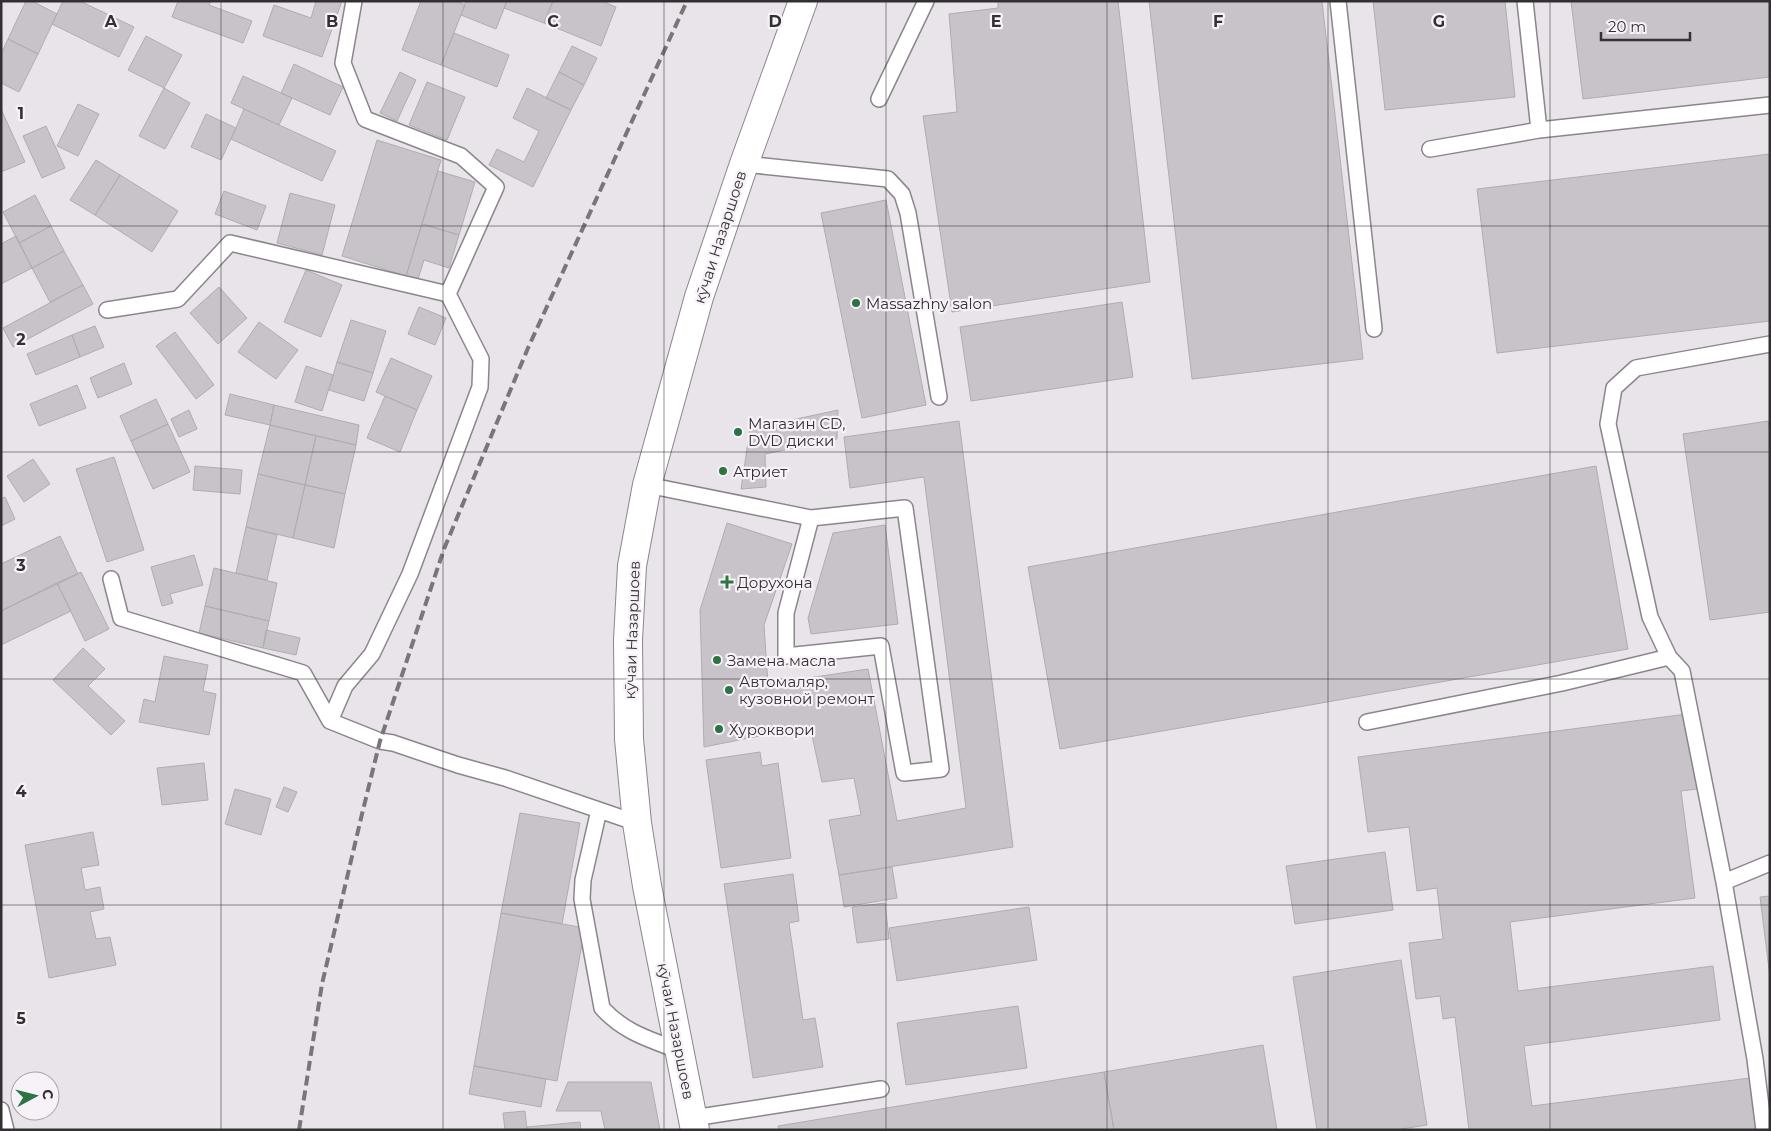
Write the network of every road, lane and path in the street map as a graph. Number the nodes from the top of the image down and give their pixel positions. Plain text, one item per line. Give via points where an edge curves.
1 (354, 1) edge
2 (803, 1) edge
3 (926, 1) edge
4 (1338, 1) edge
5 (1525, 1) edge
6 (879, 99) dead end
7 (1770, 104) edge
8 (1539, 130) junction
9 (1430, 149) dead end
10 (744, 164) junction
11 (448, 294) junction
12 (107, 310) dead end
13 (1374, 329) dead end
14 (1770, 344) edge
15 (939, 396) dead end
16 (647, 485) junction
17 (811, 518) junction
18 (111, 579) dead end
19 (1669, 657) junction
20 (330, 721) junction
21 (1367, 722) dead end
22 (599, 810) junction
23 (637, 823) junction
24 (1770, 864) edge
25 (1724, 882) junction
26 (680, 1051) junction
27 (881, 1089) dead end
28 (1, 1110) edge
29 (694, 1124) edge
30 (6, 1130) edge
31 (1764, 1130) edge

1 - 11 lane via 343,62 365,119 461,156 496,187
2 - 10 street, кӯчаи Назаршоев
3 - 6 lane
4 - 13 lane
5 - 8 lane
7 - 8 lane
8 - 9 lane
10 - 15 lane via 888,178 902,194
10 - 16 street, кӯчаи Назаршоев via 700,296
11 - 12 lane via 230,243 178,299
11 - 20 lane via 481,359 480,387 410,574 372,654 345,686
14 - 19 lane via 1636,368 1614,388 1608,424 1650,616
16 - 17 lane
16 - 23 street, кӯчаи Назаршоев via 632,566 628,640 630,739
17 - 17 lane via 904,508 941,769 904,773 881,646 786,656 786,613
18 - 20 lane via 121,618 303,673
19 - 21 lane via 1562,683
19 - 25 lane via 1682,671
20 - 22 lane via 380,741 506,778
22 - 23 lane
22 - 26 lane via 583,880 582,899 602,1008 629,1030
23 - 26 street, кӯчаи Назаршоев
24 - 25 lane
25 - 31 lane
26 - 29 street, кӯчаи Назаршоев
27 - 29 lane
28 - 30 lane

